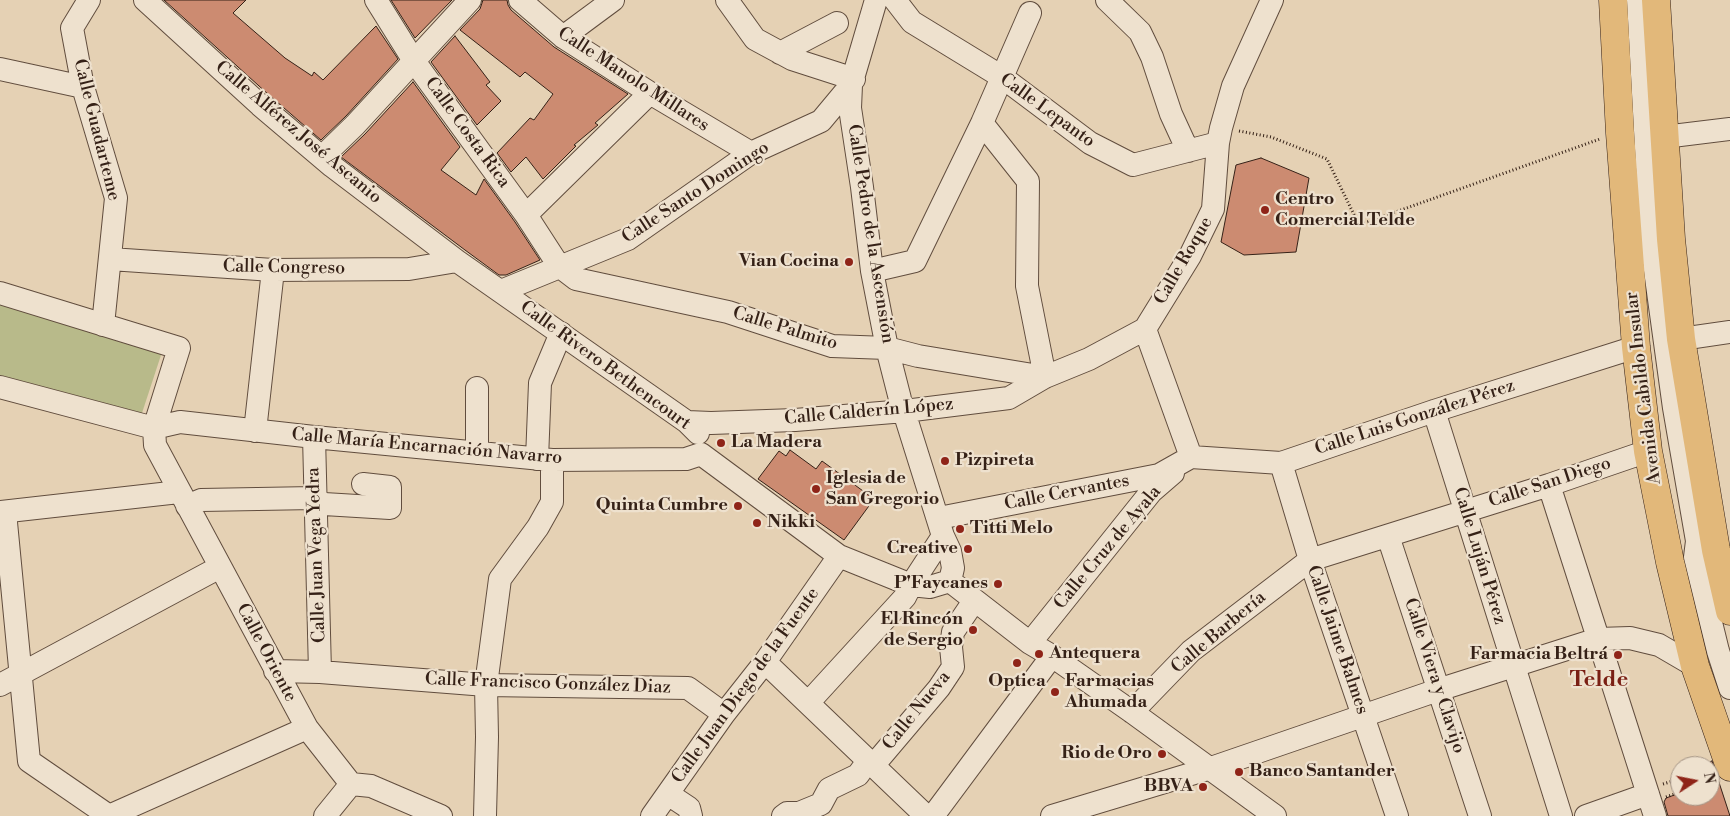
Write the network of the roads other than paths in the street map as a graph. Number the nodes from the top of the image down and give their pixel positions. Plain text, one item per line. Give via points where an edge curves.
1 (89, 0) edge
2 (145, 0) edge
3 (376, 0) edge
4 (470, 0) edge
5 (520, 0) edge
6 (613, 0) edge
7 (727, 0) edge
8 (876, 0) edge
9 (895, 0) edge
10 (1107, 0) edge
11 (1272, 0) edge
12 (1613, 0) edge
13 (1638, 0) edge
14 (1656, 0) edge
15 (1030, 13) dead end
16 (837, 23) dead end
17 (563, 37) junction
18 (780, 53) junction
19 (414, 61) junction
20 (0, 69) edge
21 (1002, 77) junction
22 (853, 82) junction
23 (83, 87) junction
24 (650, 93) junction
25 (836, 103) junction
26 (982, 123) junction
27 (1730, 129) edge
28 (855, 135) junction
29 (1220, 136) junction
30 (1664, 137) junction
31 (1188, 151) junction
32 (751, 153) junction
33 (322, 157) junction
34 (526, 215) junction
35 (110, 259) junction
36 (457, 261) junction
37 (559, 266) junction
38 (273, 270) junction
39 (872, 272) junction
40 (500, 291) junction
41 (0, 293) edge
42 (103, 325) junction
43 (1145, 329) junction
44 (1730, 332) edge
45 (561, 333) junction
46 (1681, 339) junction
47 (1636, 347) junction
48 (887, 348) junction
49 (1045, 377) junction
50 (0, 387) edge
51 (476, 388) dead end
52 (905, 411) junction
53 (1434, 411) junction
54 (688, 422) junction
55 (154, 428) junction
56 (255, 430) junction
57 (314, 437) junction
58 (1648, 451) junction
59 (477, 453) junction
60 (700, 454) junction
61 (1191, 458) junction
62 (544, 459) junction
63 (1281, 463) junction
64 (363, 484) dead end
65 (1549, 485) junction
66 (314, 498) junction
67 (183, 499) junction
68 (1465, 511) junction
69 (2, 512) edge
70 (941, 527) junction
71 (1388, 536) junction
72 (839, 556) junction
73 (1310, 560) junction
74 (220, 567) junction
75 (948, 582) junction
76 (1726, 582) edge
77 (911, 585) junction
78 (974, 600) junction
79 (7, 606) edge
80 (1730, 611) edge
81 (1598, 639) junction
82 (1030, 643) junction
83 (1052, 656) junction
84 (765, 662) junction
85 (1513, 666) junction
86 (1695, 666) junction
87 (275, 671) junction
88 (320, 672) junction
89 (20, 674) junction
90 (486, 685) junction
91 (0, 686) edge
92 (1730, 688) edge
93 (1438, 690) junction
94 (808, 703) junction
95 (1132, 712) junction
96 (724, 714) junction
97 (1363, 715) junction
98 (307, 728) junction
99 (872, 763) junction
100 (1730, 767) edge
101 (1211, 768) junction
102 (351, 784) junction
103 (1651, 791) junction
104 (668, 794) junction
105 (109, 816) edge
106 (325, 816) edge
107 (441, 816) edge
108 (484, 816) edge
109 (652, 816) edge
110 (691, 816) edge
111 (783, 816) edge
112 (926, 816) edge
113 (933, 816) edge
114 (1052, 816) edge
115 (1275, 816) edge
116 (1397, 816) edge
117 (1480, 816) edge
118 (1561, 816) edge
119 (1586, 816) edge
120 (1655, 816) edge

1 - 23 street, Calle Guadarteme via 72,28
2 - 33 street, Calle Alférez José Ascanio
3 - 19 street, Calle Costa Rica
4 - 19 street
5 - 17 street, Calle Manolo Millares
6 - 17 street
7 - 18 street via 755,39
8 - 22 street, Calle Santo Domingo
9 - 21 street, Calle Lepanto via 912,22
10 - 31 street via 1140,32
11 - 29 street, Calle Roque via 1233,86
12 - 47 main road, Avenida Cabildo Insular
13 - 92 street via 1651,241 1696,541 1695,557
14 - 30 main road
15 - 21 street
16 - 18 street
17 - 24 street, Calle Manolo Millares
18 - 22 street
19 - 33 street
19 - 34 street, Calle Costa Rica
20 - 23 street
21 - 26 street
21 - 31 street, Calle Lepanto via 1090,143 1133,165
22 - 25 street, Calle Santo Domingo
22 - 28 street, Calle Pedro de la Ascensión via 850,108
23 - 35 street, Calle Guadarteme via 116,198
24 - 32 street, Calle Manolo Millares
24 - 34 street
25 - 28 street
25 - 32 street, Calle Santo Domingo via 821,121
26 - 39 street via 915,261
26 - 49 street via 1028,181 1027,286
27 - 30 street
28 - 39 street, Calle Pedro de la Ascensión
29 - 31 street, Calle Lepanto
29 - 43 street, Calle Roque via 1213,209 1190,256
30 - 46 main road
32 - 37 street, Calle Santo Domingo via 628,239
33 - 36 street, Calle Alférez José Ascanio
34 - 37 street, Calle Costa Rica
35 - 38 street, Calle Congreso
35 - 42 street, Calle Guadarteme
36 - 38 street, Calle Congreso via 409,269
36 - 40 street, Calle Rivero Bethencourt
37 - 40 street, Calle Santo Domingo
37 - 48 street, Calle Palmito via 576,278 728,312 832,346
38 - 56 street
39 - 48 street, Calle Pedro de la Ascensión
40 - 45 street, Calle Rivero Bethencourt
41 - 42 street
42 - 55 street via 179,348
43 - 49 street via 1089,359
43 - 61 street
44 - 46 street
45 - 54 street, Calle Rivero Bethencourt
45 - 62 street via 540,383
46 - 76 main road
47 - 53 street, Calle Luis González Pérez
47 - 58 main road, Avenida Cabildo Insular
48 - 49 street, Calle Palmito
48 - 52 street, Calle Pedro de la Ascensión
49 - 52 street, Calle Calderín López via 1009,398
50 - 55 street
51 - 59 street
52 - 54 street, Calle Calderín López via 795,420
52 - 70 street, Calle Pedro de la Ascensión
53 - 63 street, Calle Luis González Pérez
53 - 68 street, Calle Luján Pérez
54 - 60 street, Calle Rivero Bethencourt via 702,444
55 - 56 street, Calle María Encarnación Navarro via 180,422
55 - 67 street, Calle Oriente via 155,445
56 - 57 street, Calle María Encarnación Navarro
57 - 59 street, Calle María Encarnación Navarro
57 - 66 street, Calle Juan Vega Yedra
58 - 65 street, Calle San Diego
58 - 86 main road, Avenida Cabildo Insular
59 - 62 street, Calle María Encarnación Navarro
60 - 62 street, Calle María Encarnación Navarro via 686,459
60 - 72 street
61 - 63 street, Calle Luis González Pérez
61 - 70 street, Calle Cervantes via 1159,475
61 - 82 street, Calle Cruz de Ayala via 1151,492
62 - 90 street via 552,502 500,579
63 - 73 street, Calle Jaime Balmes
64 - 66 street via 390,487 390,508 324,504
65 - 68 street, Calle San Diego
65 - 81 street
66 - 67 street
66 - 88 street, Calle Juan Vega Yedra
67 - 69 street
67 - 74 street, Calle Oriente
68 - 71 street, Calle San Diego
68 - 85 street, Calle Luján Pérez
69 - 79 street
70 - 75 street, Calle Pedro de la Ascensión via 953,568
70 - 77 street
71 - 73 street, Calle San Diego
71 - 93 street, Calle Viera y Clavijo
72 - 77 street
72 - 84 street, Calle Juan Diego de la Fuente
73 - 95 street, Calle Barbería via 1191,651
73 - 97 street, Calle Jaime Balmes
74 - 87 street, Calle Oriente
74 - 89 street
75 - 77 street via 930,587
75 - 78 street
76 - 80 main road
77 - 94 street via 905,597
78 - 82 street
78 - 99 street, Calle Nueva via 953,632 953,666 939,688
79 - 89 street
81 - 85 street
81 - 86 street via 1630,638 1659,645
81 - 103 street
82 - 83 street
83 - 95 street
83 - 113 street
84 - 94 street
84 - 96 street, Calle Juan Diego de la Fuente
85 - 93 street
85 - 118 street, Calle Luján Pérez
86 - 100 main road, Avenida Cabildo Insular
87 - 88 street, Calle Francisco González Diaz
87 - 98 street, Calle Oriente
88 - 90 street, Calle Francisco González Diaz
89 - 91 street
89 - 105 street via 29,762
90 - 96 street, Calle Francisco González Diaz via 688,688
90 - 108 street
93 - 97 street
93 - 117 street, Calle Viera y Clavijo
94 - 99 street
95 - 101 street
96 - 104 street, Calle Juan Diego de la Fuente
97 - 101 street
97 - 116 street, Calle Jaime Balmes
98 - 102 street, Calle Oriente
98 - 105 street
99 - 111 street, Calle Nueva via 858,775 829,789 821,804
99 - 112 street
101 - 114 street
101 - 115 street
102 - 106 street
102 - 107 street via 371,786
103 - 119 street
103 - 120 street
104 - 109 street, Calle Juan Diego de la Fuente
104 - 110 street via 689,808

